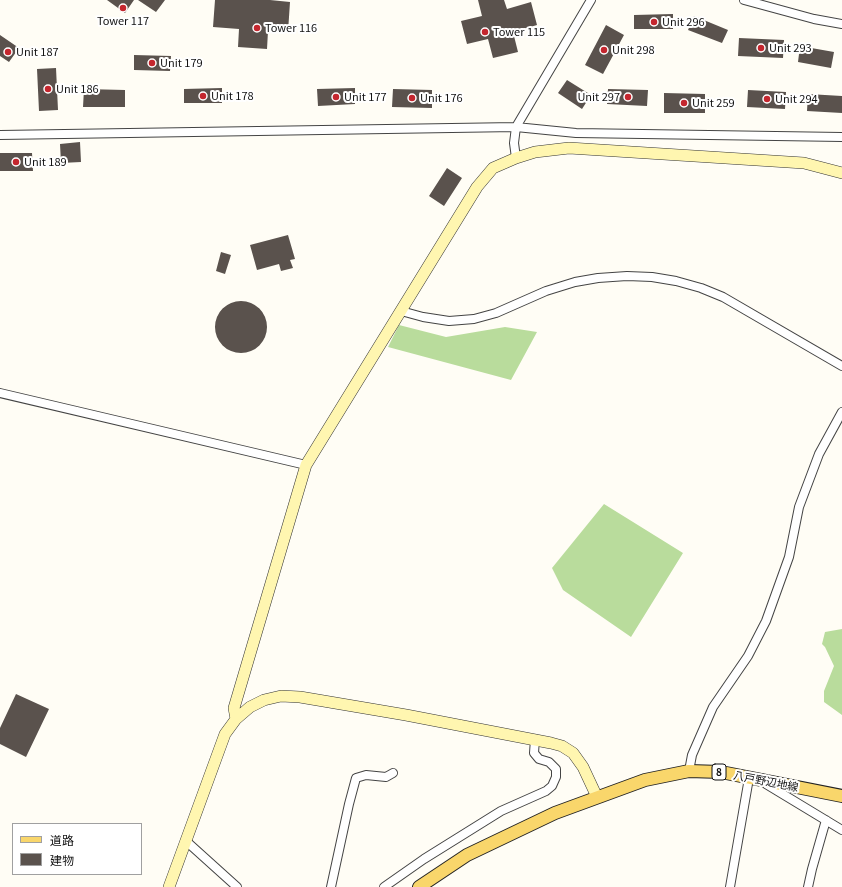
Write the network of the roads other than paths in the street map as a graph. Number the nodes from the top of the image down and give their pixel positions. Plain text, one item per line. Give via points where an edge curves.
1 (591, 0) edge
2 (744, 0) edge
3 (842, 24) edge
4 (516, 127) junction
5 (0, 135) edge
6 (842, 137) edge
7 (516, 158) junction
8 (842, 173) edge
9 (401, 311) junction
10 (842, 366) edge
11 (0, 393) edge
12 (842, 412) edge
13 (306, 465) junction
14 (236, 718) junction
15 (535, 739) junction
16 (689, 771) junction
17 (393, 773) dead end
18 (755, 779) junction
19 (842, 796) edge
20 (597, 797) junction
21 (826, 820) junction
22 (842, 830) edge
23 (186, 841) junction
24 (169, 887) edge
25 (237, 887) edge
26 (331, 887) edge
27 (384, 887) edge
28 (419, 887) edge
29 (730, 887) edge
30 (808, 887) edge

1 - 4 street
2 - 3 street
4 - 5 street
4 - 6 street via 576,133
4 - 7 street
7 - 8 street via 535,152 568,148 804,163
7 - 9 street via 493,168 477,187
9 - 10 street via 423,318 449,321 474,319 575,282 613,277 652,277 702,288
9 - 13 street
11 - 13 street
12 - 16 street via 819,454 799,506 789,557 766,621 748,656 713,707 692,755
13 - 14 street via 234,708
14 - 15 street via 264,700 281,696 300,697
14 - 23 street via 223,740
15 - 20 street via 562,746 573,753 583,767
15 - 27 street via 534,753 540,759 549,762 556,770 552,786 501,811
16 - 18 main road, 八戸野辺地線 / 8 via 721,772
16 - 20 main road, 八戸野辺地線 / 8 via 645,780
17 - 26 street via 386,777 366,775 356,778
18 - 19 main road, 八戸野辺地線 / 8
18 - 21 street
18 - 29 street
20 - 28 main road, 8 via 555,813 467,855
21 - 22 street
21 - 30 street
23 - 24 street
23 - 25 street

